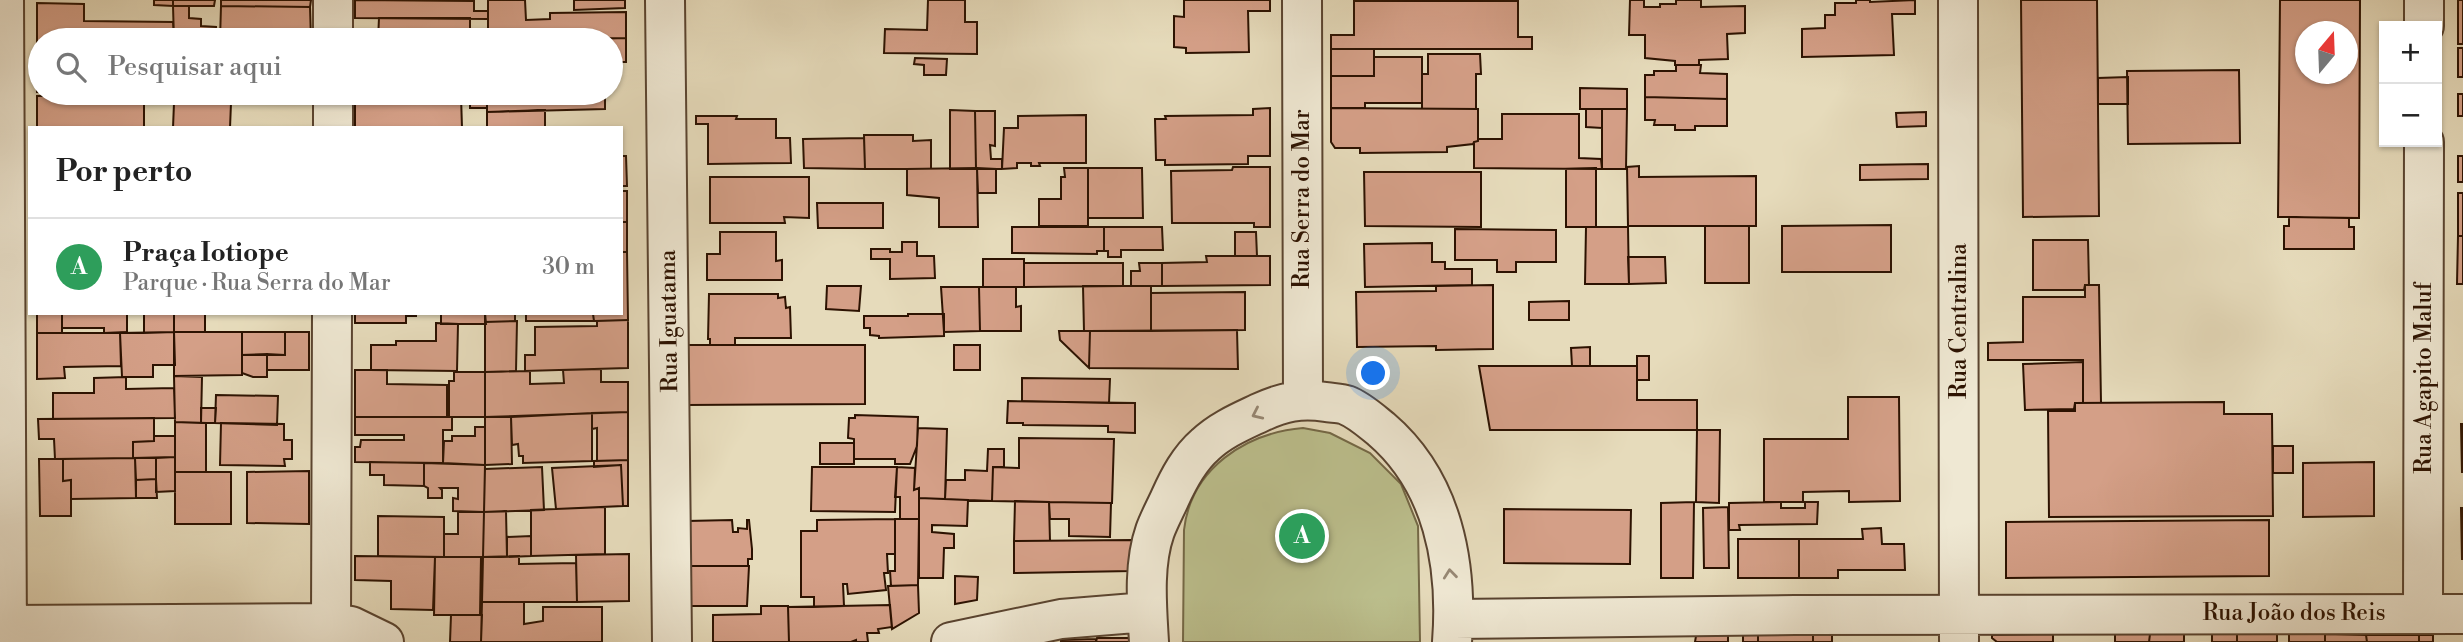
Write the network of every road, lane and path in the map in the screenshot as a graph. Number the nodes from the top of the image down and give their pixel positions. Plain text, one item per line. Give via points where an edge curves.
1 (4, 0) edge
2 (333, 0) edge
3 (665, 0) edge
4 (1302, 0) edge
5 (1958, 0) edge
6 (2424, 0) edge
7 (2424, 21) edge
8 (333, 28) edge
9 (333, 105) edge
10 (333, 126) edge
11 (2424, 147) edge
12 (332, 315) edge
13 (1303, 399) junction
14 (2423, 613) junction
15 (2463, 614) edge
16 (331, 623) junction
17 (1148, 627) edge
18 (1960, 629) edge
19 (1453, 631) edge
20 (7, 634) edge
21 (384, 642) edge
22 (672, 642) edge
23 (951, 642) edge

1 - 20 street
2 - 8 street
3 - 22 street, Rua Iguatama
4 - 13 street, Rua Serra do Mar
5 - 18 street, Rua Centralina
6 - 7 street
9 - 10 street
11 - 14 street, Rua Agapito Maluf
12 - 16 street
13 -> 17 street via 1281,402 1229,427 1205,445 1181,474 1154,532
19 -> 13 street via 1451,576 1441,520 1415,466 1396,442 1346,405
14 - 15 street, Rua João dos Reis
14 - 18 street, Rua João dos Reis
16 - 20 street
16 - 21 street via 351,626
17 - 23 street via 1104,617 1061,619
18 - 19 street, Rua João dos Reis

